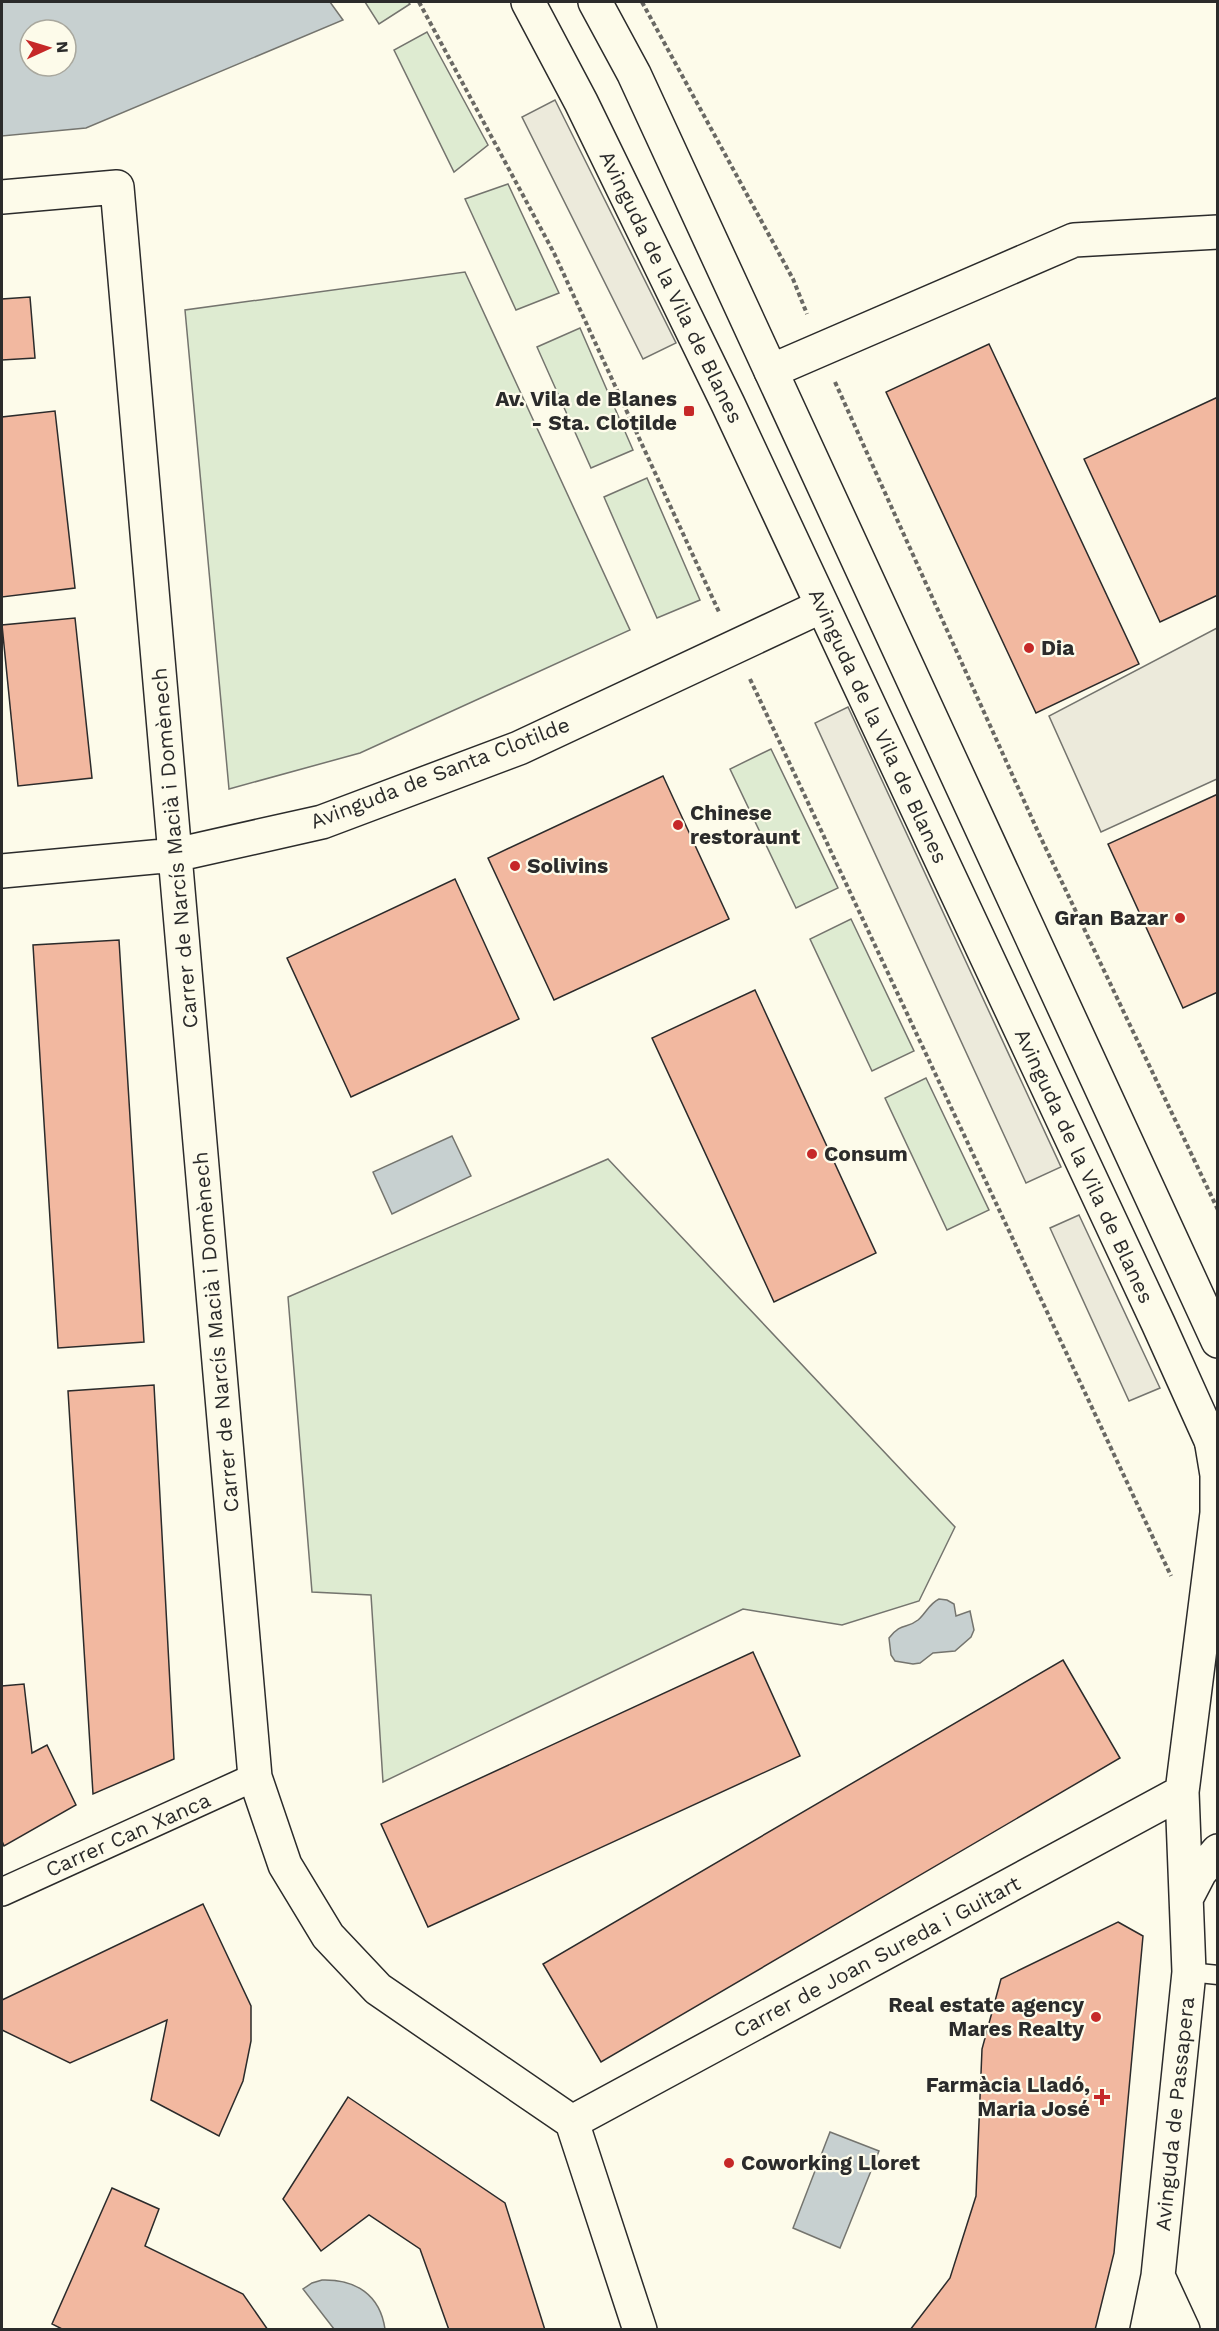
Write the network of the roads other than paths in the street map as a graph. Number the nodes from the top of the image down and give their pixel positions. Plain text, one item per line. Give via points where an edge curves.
1 (528, 2) edge
2 (595, 2) edge
3 (2, 197) edge
4 (1218, 232) edge
5 (771, 371) junction
6 (822, 606) junction
7 (176, 855) junction
8 (2, 871) edge
9 (1218, 1341) edge
10 (1215, 1450) edge
11 (1214, 1566) edge
12 (255, 1777) junction
13 (1182, 1792) junction
14 (1218, 1851) edge
15 (2, 1892) edge
16 (1187, 1897) junction
17 (1203, 1973) edge
18 (572, 2122) junction
19 (1158, 2276) junction
20 (640, 2330) edge
21 (1147, 2330) edge
22 (1183, 2330) edge

1 - 6 street, Avinguda de la Vila de Blanes via 713,373
2 - 5 street via 634,74
3 - 7 street, Carrer de Narcís Macià i Domènech via 117,187
4 - 5 street via 1074,240
5 - 9 street
6 - 7 street, Avinguda de Santa Clotilde via 519,748 322,822
6 - 10 street, Avinguda de la Vila de Blanes
7 - 8 street, Avinguda de Santa Clotilde
7 - 12 street, Carrer de Narcís Macià i Domènech
10 - 11 street, Avinguda de Passapera
11 - 13 street, Avinguda de Passapera
12 - 15 street, Carrer Can Xanca
12 - 18 street, Carrer de Narcís Macià i Domènech via 285,1865 328,1936 378,1989
13 - 16 street, Avinguda de Passapera
13 - 18 street, Carrer de Joan Sureda i Guitart
14 - 16 street, Avinguda de Passapera via 1200,1872
16 - 17 street, Avinguda de Passapera
17 - 19 street, Avinguda de Passapera
18 - 20 street
19 - 21 street, Avinguda de Passapera
19 - 22 street

